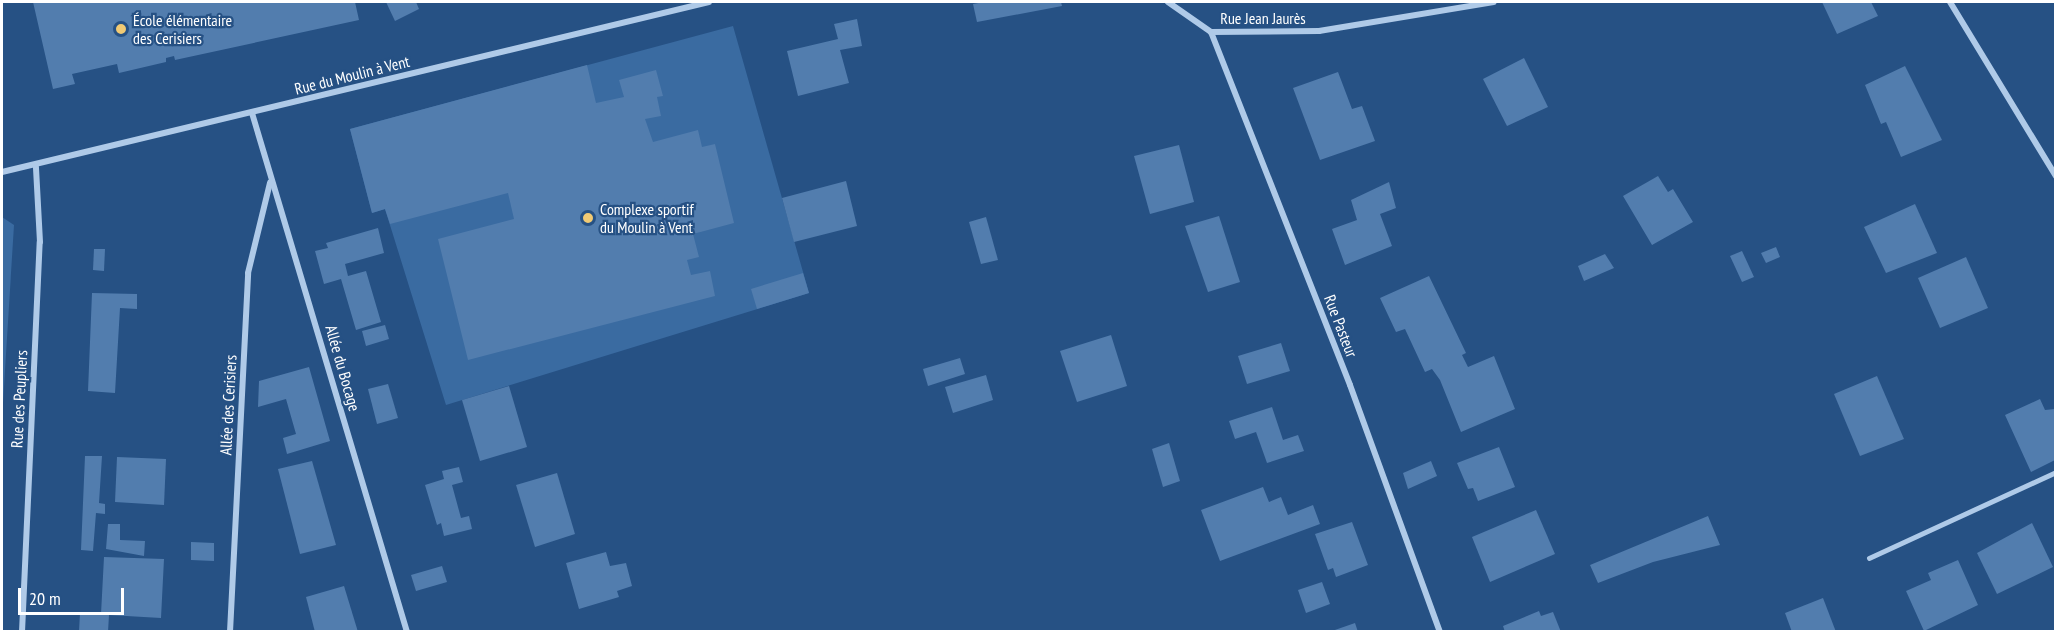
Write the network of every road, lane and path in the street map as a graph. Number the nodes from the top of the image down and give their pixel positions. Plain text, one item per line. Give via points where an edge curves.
1 (709, 2) edge
2 (1168, 2) edge
3 (1494, 2) edge
4 (1950, 2) edge
5 (1211, 32) junction
6 (252, 113) junction
7 (36, 167) junction
8 (2, 172) edge
9 (2055, 176) edge
10 (270, 182) junction
11 (2055, 472) edge
12 (1869, 558) dead end
13 (22, 632) edge
14 (230, 632) edge
15 (407, 632) edge
16 (1440, 632) edge

1 - 6 street, Rue du Moulin à Vent
2 - 5 street
3 - 5 street, Rue Jean Jaurès via 1319,31
4 - 9 street
5 - 16 street, Rue Pasteur via 1350,386
6 - 7 street, Rue du Moulin à Vent
6 - 10 street, Allée du Bocage
7 - 8 street, Rue du Moulin à Vent
7 - 13 street, Rue des Peupliers via 40,242
10 - 14 street, Allée des Cerisiers via 248,273
10 - 15 street, Allée du Bocage
11 - 12 lane

